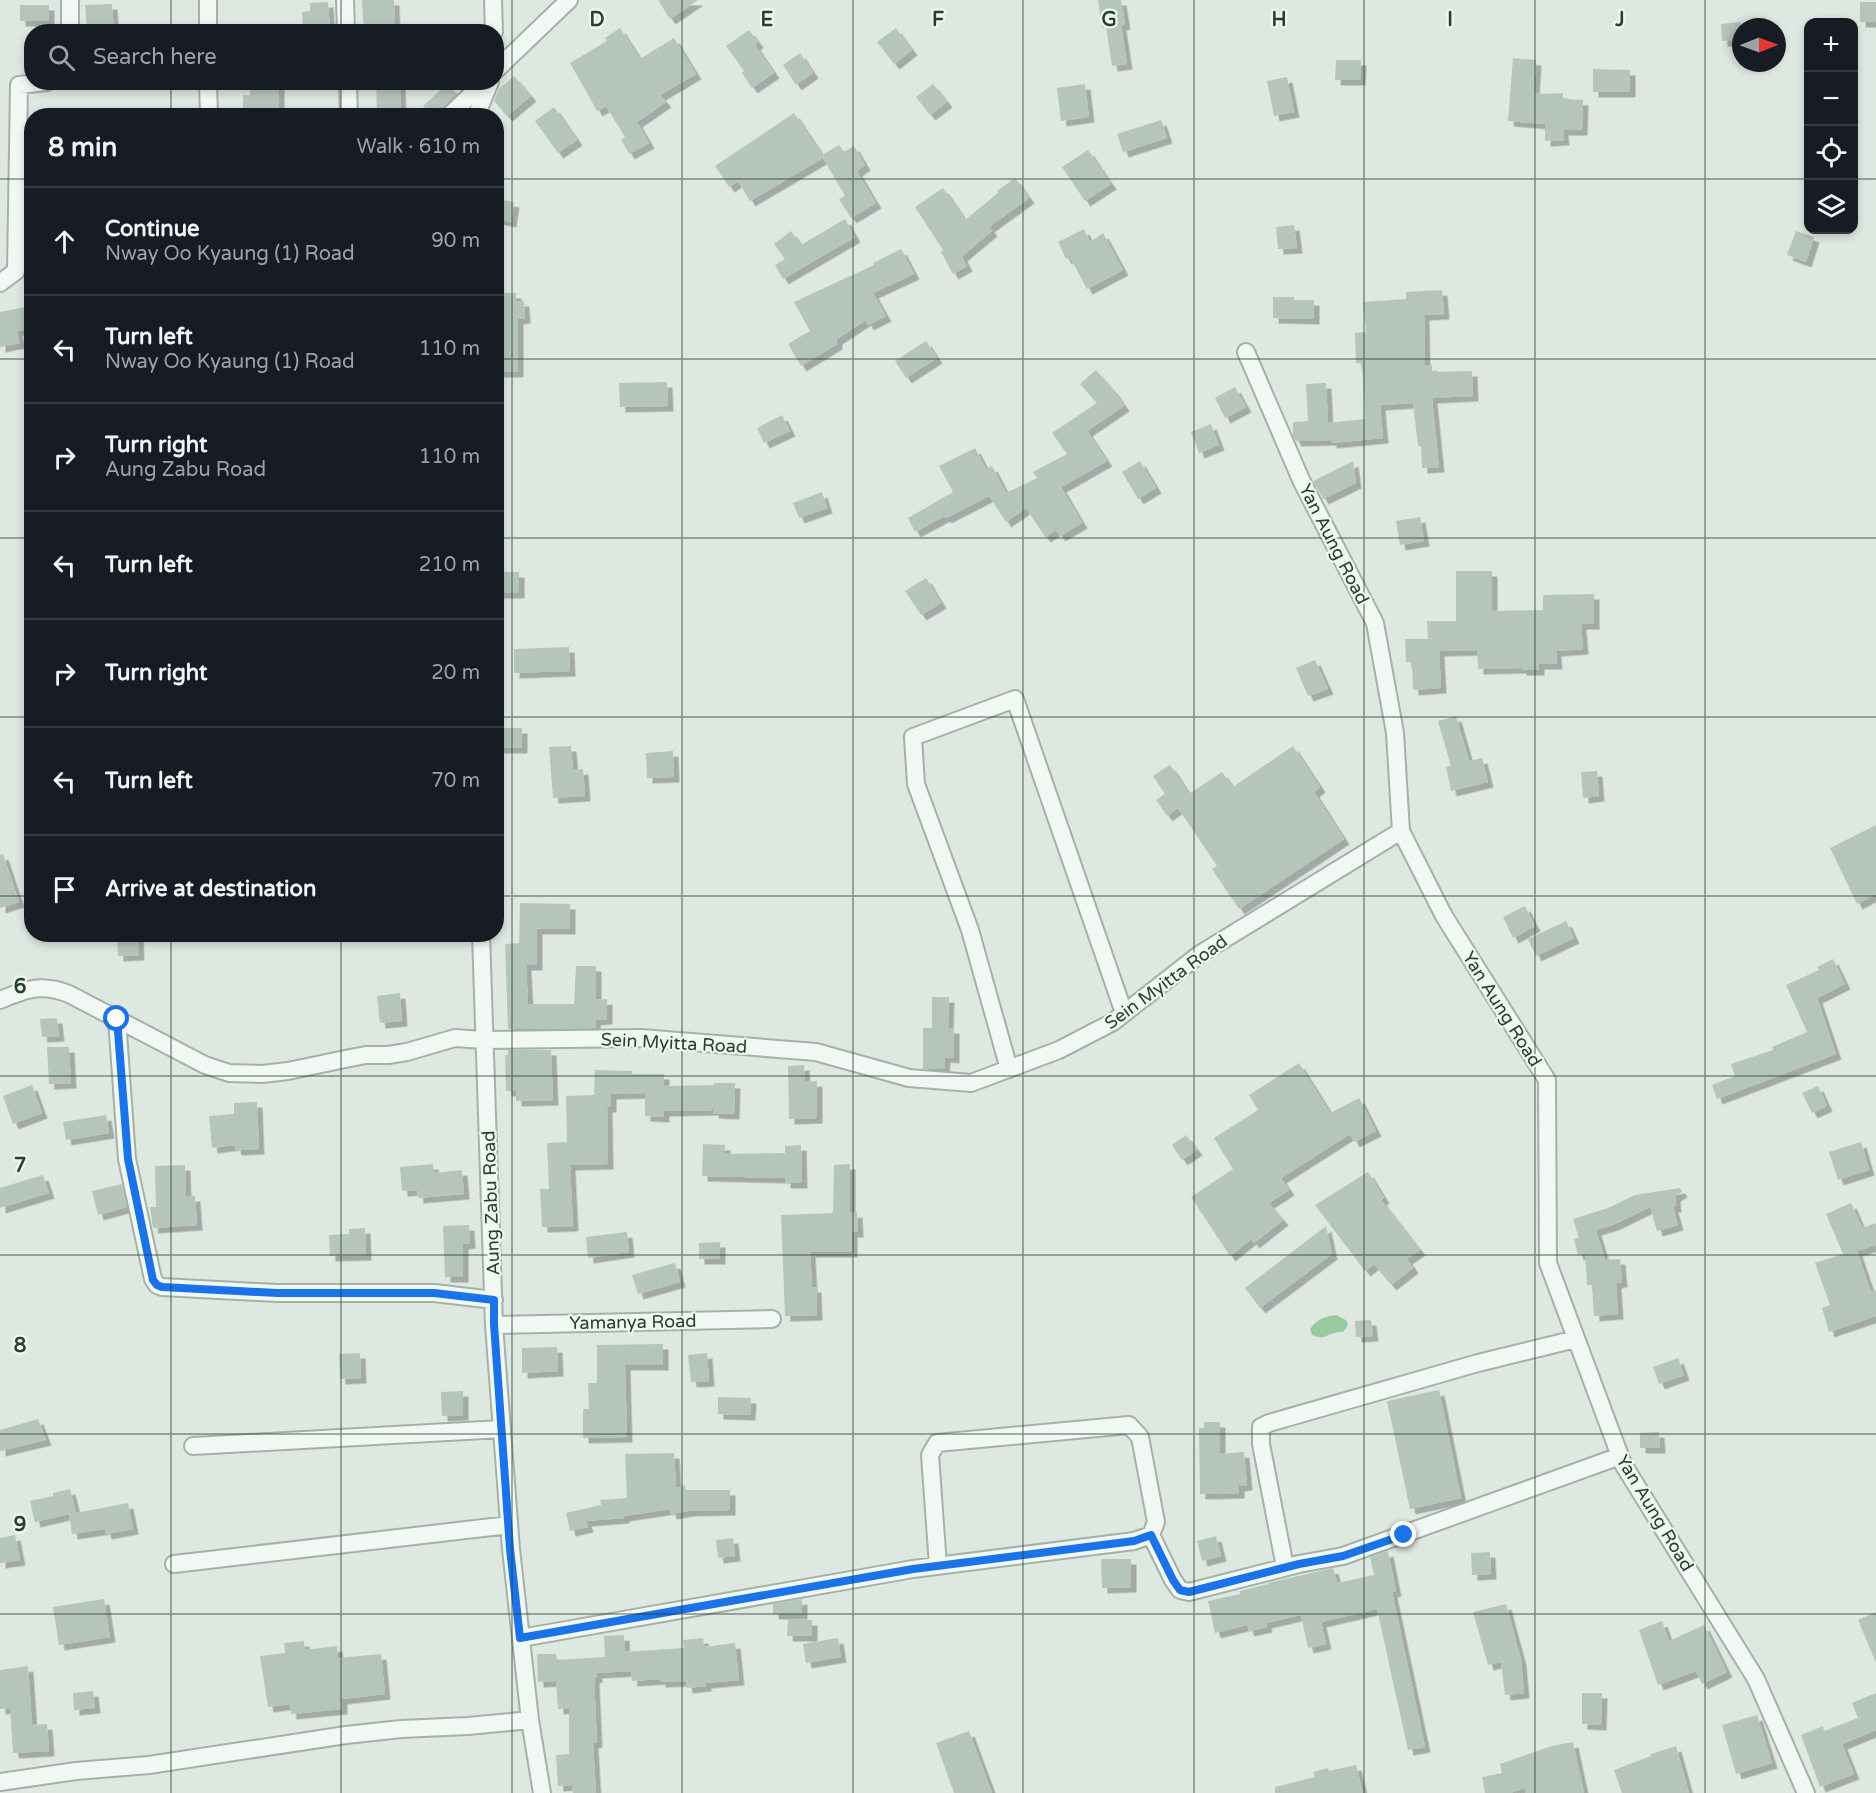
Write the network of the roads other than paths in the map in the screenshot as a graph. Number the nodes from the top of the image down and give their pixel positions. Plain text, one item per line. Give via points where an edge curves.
1 (70, 0) edge
2 (208, 0) edge
3 (345, 0) edge
4 (493, 0) edge
5 (569, 0) edge
6 (70, 24) edge
7 (208, 24) edge
8 (346, 24) edge
9 (494, 24) edge
10 (504, 62) edge
11 (24, 85) edge
12 (208, 90) edge
13 (348, 90) edge
14 (476, 90) edge
15 (487, 90) edge
16 (209, 108) edge
17 (349, 108) edge
18 (457, 108) edge
19 (479, 108) edge
20 (0, 283) edge
21 (1246, 352) dead end
22 (1401, 831) junction
23 (481, 942) edge
24 (0, 1000) edge
25 (1125, 1013) junction
26 (117, 1019) junction
27 (484, 1040) junction
28 (1010, 1069) junction
29 (494, 1300) junction
30 (772, 1319) dead end
31 (494, 1324) junction
32 (1576, 1338) junction
33 (502, 1429) junction
34 (193, 1446) dead end
35 (1620, 1456) junction
36 (509, 1525) junction
37 (1151, 1535) junction
38 (174, 1564) dead end
39 (938, 1566) junction
40 (1284, 1567) junction
41 (520, 1638) junction
42 (530, 1720) junction
43 (0, 1782) edge
44 (542, 1793) edge
45 (1806, 1793) edge

1 - 6 street
2 - 7 street
3 - 8 street
4 - 9 street
5 - 10 street
11 - 20 street via 19,86 16,271
12 - 16 street
13 - 17 street
14 - 18 street
15 - 19 street
21 - 22 street, Yan Aung Road via 1302,482 1375,623 1395,733
22 - 25 street, Sein Myitta Road via 1200,954
22 - 32 street, Yan Aung Road via 1444,916 1547,1080 1548,1263
23 - 27 street, Aung Zabu Road
24 - 26 street, Sein Myitta Road via 34,988 52,987
25 - 28 street, Sein Myitta Road via 1059,1050
25 - 28 street via 1015,699 913,737 916,784 970,930
26 - 27 street, Sein Myitta Road via 205,1065 229,1073 288,1071 366,1055 407,1052 455,1038
26 - 29 street via 128,1159 157,1285 277,1293 434,1293
27 - 28 street, Sein Myitta Road via 642,1038 816,1052 909,1078 971,1083
27 - 29 street, Aung Zabu Road
29 - 31 street, Aung Zabu Road
30 - 31 street, Yamanya Road
31 - 33 street, Aung Zabu Road
32 - 35 street, Yan Aung Road
32 - 40 street via 1261,1427
33 - 34 street
33 - 36 street, Aung Zabu Road
35 - 40 street via 1343,1556
35 - 45 street, Yan Aung Road via 1756,1679
36 - 38 street
36 - 41 street, Aung Zabu Road
37 - 39 street via 1134,1541
37 - 39 street via 1156,1522 1140,1437 1129,1425 937,1443 930,1455
37 - 40 street via 1180,1590 1189,1592
39 - 41 street
41 - 42 street, Aung Zabu Road
42 - 43 street via 346,1735 149,1765
42 - 44 street, Aung Zabu Road

